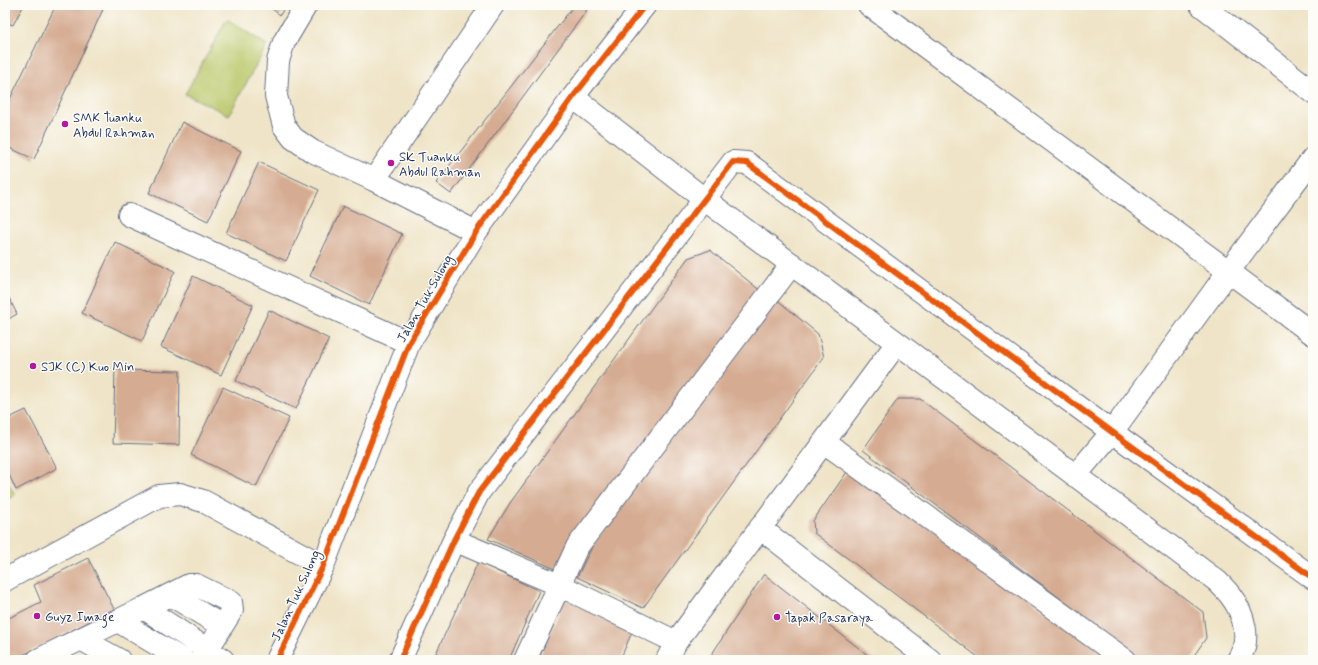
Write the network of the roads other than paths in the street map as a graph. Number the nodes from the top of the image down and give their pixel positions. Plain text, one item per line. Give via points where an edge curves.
1 (306, 5) edge
2 (493, 5) edge
3 (646, 5) edge
4 (869, 5) edge
5 (1201, 5) edge
6 (1313, 92) edge
7 (573, 97) junction
8 (1313, 158) edge
9 (374, 180) junction
10 (704, 199) junction
11 (129, 215) dead end
12 (476, 232) junction
13 (792, 264) junction
14 (1228, 272) junction
15 (1313, 334) edge
16 (409, 343) junction
17 (897, 343) junction
18 (1112, 432) junction
19 (824, 442) junction
20 (1075, 476) junction
21 (760, 528) junction
22 (454, 540) junction
23 (323, 566) junction
24 (1313, 578) edge
25 (5, 580) edge
26 (559, 586) junction
27 (144, 608) junction
28 (118, 621) junction
29 (81, 639) junction
30 (672, 651) edge
31 (63, 655) edge
32 (210, 656) edge
33 (38, 660) edge
34 (119, 660) edge
35 (183, 660) edge
36 (277, 660) edge
37 (400, 660) edge
38 (525, 660) edge
39 (930, 660) edge
40 (1125, 660) edge
41 (1238, 660) edge

1 - 9 street via 284,42 278,61 276,96 284,126 293,138 312,151
2 - 9 street
3 - 7 street, Jalan Tuk Sulong
4 - 14 street
5 - 6 street
7 - 10 street
7 - 12 street, Jalan Tuk Sulong
8 - 14 street
9 - 12 street
10 - 13 street
10 - 18 street via 733,162 747,163
10 - 22 street via 479,492
11 - 16 street
12 - 16 street, Jalan Tuk Sulong
13 - 17 street
13 - 26 street via 577,547
14 - 15 street
14 - 18 street
16 - 23 street, Jalan Tuk Sulong
17 - 19 street
17 - 20 street
18 - 20 street
18 - 24 street
19 - 21 street
19 - 40 street
20 - 41 street via 1217,581 1230,594 1243,616 1246,640
21 - 30 street
21 - 39 street
22 - 26 street
22 - 37 street
23 - 25 street via 204,501 180,494 159,496
23 - 36 street, Jalan Tuk Sulong
26 - 30 street
26 - 38 street
27 - 28 street
27 - 32 street
27 - 32 street via 171,595 222,626
28 - 29 street
28 - 35 street
29 - 31 street
29 - 34 street
31 - 33 street

